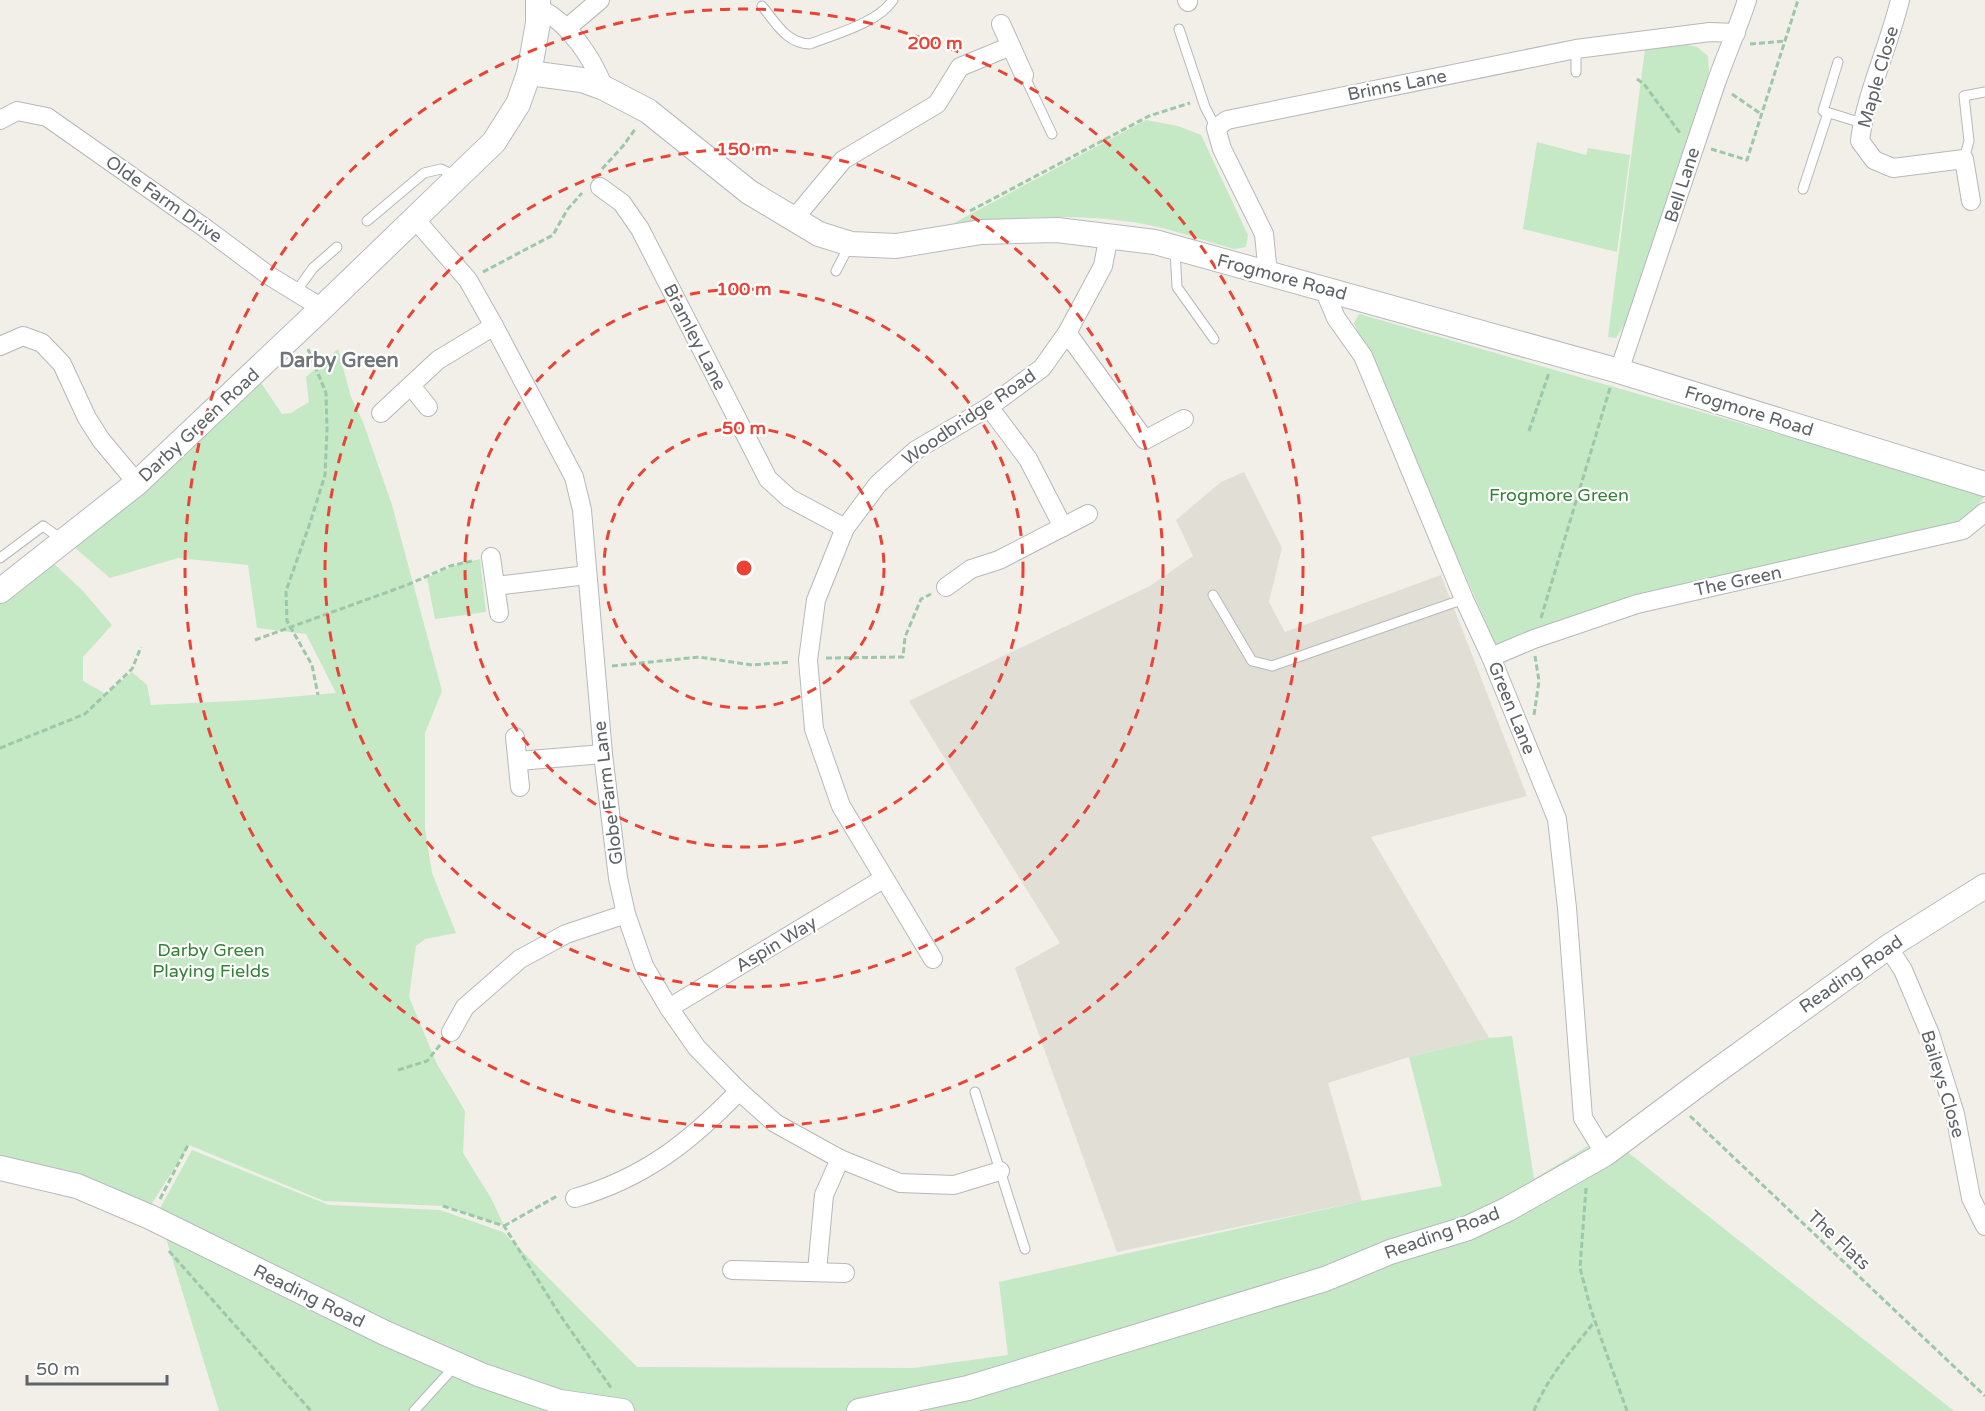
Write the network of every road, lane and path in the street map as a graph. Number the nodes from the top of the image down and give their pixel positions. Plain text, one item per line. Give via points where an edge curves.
1 (600, 0) edge
2 (893, 0) edge
3 (1747, 0) edge
4 (1798, 0) edge
5 (1899, 0) edge
6 (538, 4) edge
7 (762, 6) dead end
8 (1001, 24) dead end
9 (567, 28) junction
10 (1179, 29) dead end
11 (1732, 41) junction
12 (1785, 41) junction
13 (1011, 46) junction
14 (1576, 49) junction
15 (1838, 62) dead end
16 (1576, 72) dead end
17 (529, 73) junction
18 (1024, 75) joint
19 (1636, 79) dead end
20 (1716, 83) junction
21 (604, 88) junction
22 (1985, 92) edge
23 (1203, 99) junction
24 (648, 111) junction
25 (1828, 112) junction
26 (1761, 115) junction
27 (0, 120) edge
28 (1862, 123) junction
29 (1216, 128) junction
30 (1052, 134) dead end
31 (1694, 148) junction
32 (1964, 159) junction
33 (458, 177) junction
34 (595, 183) junction
35 (1803, 189) dead end
36 (1971, 201) dead end
37 (963, 215) dead end
38 (414, 218) junction
39 (794, 220) junction
40 (367, 221) dead end
41 (1109, 235) junction
42 (851, 244) junction
43 (337, 247) dead end
44 (1175, 247) junction
45 (836, 271) dead end
46 (1268, 274) junction
47 (468, 280) junction
48 (1323, 287) junction
49 (296, 293) junction
50 (322, 308) junction
51 (494, 326) junction
52 (298, 332) junction
53 (1067, 333) junction
54 (1214, 339) dead end
55 (0, 346) edge
56 (1555, 354) junction
57 (1617, 370) junction
58 (411, 386) junction
59 (428, 407) dead end
60 (988, 407) junction
61 (381, 414) dead end
62 (1184, 419) dead end
63 (1529, 431) dead end
64 (137, 483) junction
65 (1985, 484) edge
66 (1985, 512) edge
67 (1088, 514) dead end
68 (1063, 527) junction
69 (845, 528) junction
70 (65, 542) junction
71 (491, 556) joint
72 (0, 558) edge
73 (587, 575) junction
74 (496, 586) junction
75 (946, 587) joint
76 (0, 591) edge
77 (1213, 595) dead end
78 (1464, 599) junction
79 (500, 613) dead end
80 (290, 627) junction
81 (1534, 639) junction
82 (255, 640) dead end
83 (141, 647) dead end
84 (1491, 657) junction
85 (808, 660) junction
86 (595, 668) junction
87 (1539, 681) dead end
88 (318, 695) dead end
89 (515, 737) dead end
90 (0, 748) edge
91 (603, 754) junction
92 (518, 761) junction
93 (520, 787) dead end
94 (883, 879) junction
95 (1985, 886) edge
96 (626, 914) junction
97 (1888, 947) junction
98 (933, 959) dead end
99 (669, 1008) junction
100 (451, 1032) joint
101 (398, 1070) dead end
102 (739, 1091) junction
103 (975, 1092) dead end
104 (1676, 1102) junction
105 (189, 1145) dead end
106 (1605, 1154) junction
107 (840, 1159) junction
108 (0, 1168) edge
109 (1582, 1168) junction
110 (1000, 1171) junction
111 (575, 1198) joint
112 (443, 1206) dead end
113 (150, 1217) junction
114 (504, 1226) junction
115 (1985, 1226) edge
116 (164, 1246) dead end
117 (1025, 1249) dead end
118 (732, 1270) dead end
119 (817, 1272) junction
120 (845, 1273) dead end
121 (1595, 1321) junction
122 (457, 1365) junction
123 (1985, 1396) edge
124 (618, 1401) edge
125 (311, 1411) edge
126 (414, 1411) edge
127 (859, 1411) edge
128 (1534, 1411) edge
129 (1627, 1411) edge

1 - 9 street
2 - 7 lane via 888,8 868,20 810,44 788,38
3 - 11 street, Bell Lane
4 - 12 path
5 - 28 street, Maple Close via 1886,27
6 - 9 street
6 - 17 street, Darby Green Road
8 - 13 street
9 - 21 street via 598,72
10 - 23 lane
11 - 12 path
11 - 14 street, Brinns Lane via 1710,32
11 - 20 street, Bell Lane
12 - 26 path
13 - 18 street
13 - 39 street via 960,67 937,104 843,160
14 - 16 lane
14 - 29 street, Brinns Lane via 1227,120
15 - 25 lane via 1823,111
17 - 21 street, Frogmore Road via 582,80
17 - 33 street, Darby Green Road via 518,104 494,142
18 - 30 lane
19 - 31 path
20 - 26 path
20 - 31 street, Bell Lane
21 - 24 street, Frogmore Road
22 - 32 lane via 1964,96 1969,141
23 - 29 lane
23 - 37 path via 1149,116
24 - 34 path
24 - 39 street, Frogmore Road via 749,192
25 - 28 lane
25 - 35 lane
26 - 31 path via 1747,160
27 - 49 street, Olde Farm Drive via 17,111 47,117
28 - 32 street, Maple Close via 1860,141 1874,160 1893,168
29 - 46 street via 1264,234
31 - 57 street, Bell Lane
32 - 36 street
33 - 38 street, Darby Green Road
33 - 40 lane via 441,169 424,173
34 - 47 path via 567,210 553,235
34 - 69 street, Bramley Lane via 622,203 640,229 768,478 789,498
38 - 47 street, Globe Farm Lane
38 - 50 street, Darby Green Road
39 - 42 street, Frogmore Road via 819,234
41 - 42 street, Frogmore Road via 1057,230 981,232 896,246
41 - 44 street, Frogmore Road
41 - 53 street, Woodbridge Road via 1103,266
42 - 45 lane
43 - 49 lane via 313,268
44 - 46 street, Frogmore Road
44 - 54 lane via 1178,287
46 - 48 street, Frogmore Road
47 - 51 street, Globe Farm Lane
48 - 56 street, Frogmore Road
48 - 78 street, Green Lane via 1336,318 1363,356
49 - 50 street, Olde Farm Drive
50 - 52 street, Darby Green Road
51 - 58 street via 438,360
51 - 73 street, Globe Farm Lane via 574,477 582,510
52 - 64 street, Darby Green Road
52 - 80 path via 327,393 327,429 325,475 286,591
53 - 60 street, Woodbridge Road via 1042,368
53 - 62 street via 1145,440
55 - 64 street via 23,336 42,343 62,364 101,441
56 - 57 street, Frogmore Road
56 - 63 path
57 - 65 street, Frogmore Road
57 - 81 path
58 - 59 street
58 - 61 street
60 - 68 street via 1028,459
60 - 69 street, Woodbridge Road via 916,450 878,483
64 - 70 street, Darby Green Road
66 - 81 street, The Green via 1963,530 1637,604
67 - 68 street
68 - 75 street via 999,560 971,568
69 - 85 street, Woodbridge Road via 816,600
70 - 72 lane via 43,526
70 - 76 street, Darby Green Road
71 - 74 street
71 - 80 path via 450,566
73 - 74 street
73 - 86 street, Globe Farm Lane
74 - 79 street
75 - 85 path via 921,599 905,638 903,657
77 - 78 lane via 1252,661 1272,666
78 - 84 street, Green Lane
80 - 82 path
80 - 88 path via 312,665
81 - 84 street, The Green
81 - 87 path
83 - 90 path via 132,669 85,714
84 - 106 street, Green Lane via 1557,819 1583,1118
85 - 86 path via 752,665 699,657
85 - 94 street, Woodbridge Road via 814,729 841,806
86 - 91 street, Globe Farm Lane
89 - 92 street
91 - 92 street
91 - 96 street, Globe Farm Lane
92 - 93 street
94 - 98 street, Woodbridge Road
94 - 99 street, Aspin Way
95 - 97 street, Reading Road
96 - 99 street, Globe Farm Lane via 644,966
96 - 100 street via 566,934 520,959 465,1007
97 - 104 street, Reading Road
97 - 115 street, Baileys Close via 1903,970 1930,1034 1956,1114 1971,1198
99 - 102 street, Globe Farm Lane via 697,1048
100 - 101 path via 426,1061
102 - 107 street, Globe Farm Lane via 775,1123
102 - 111 street via 675,1150 643,1170
103 - 110 lane
104 - 106 street, Reading Road
104 - 123 path, The Flats
105 - 113 path
106 - 109 street, Reading Road
107 - 110 street, Globe Farm Lane via 900,1183 954,1185
107 - 119 street via 824,1195
108 - 113 street, Reading Road via 77,1186
109 - 121 path via 1587,1192 1580,1268
109 - 127 street, Reading Road via 1468,1228 1390,1252 1325,1278 968,1388
110 - 117 lane
111 - 114 path via 564,1192
112 - 114 path
113 - 122 street, Reading Road via 385,1334
114 - 124 path
116 - 125 path
118 - 119 street
119 - 120 street
121 - 128 path via 1551,1377
121 - 129 path
122 - 124 street, Reading Road via 560,1402
122 - 126 lane

